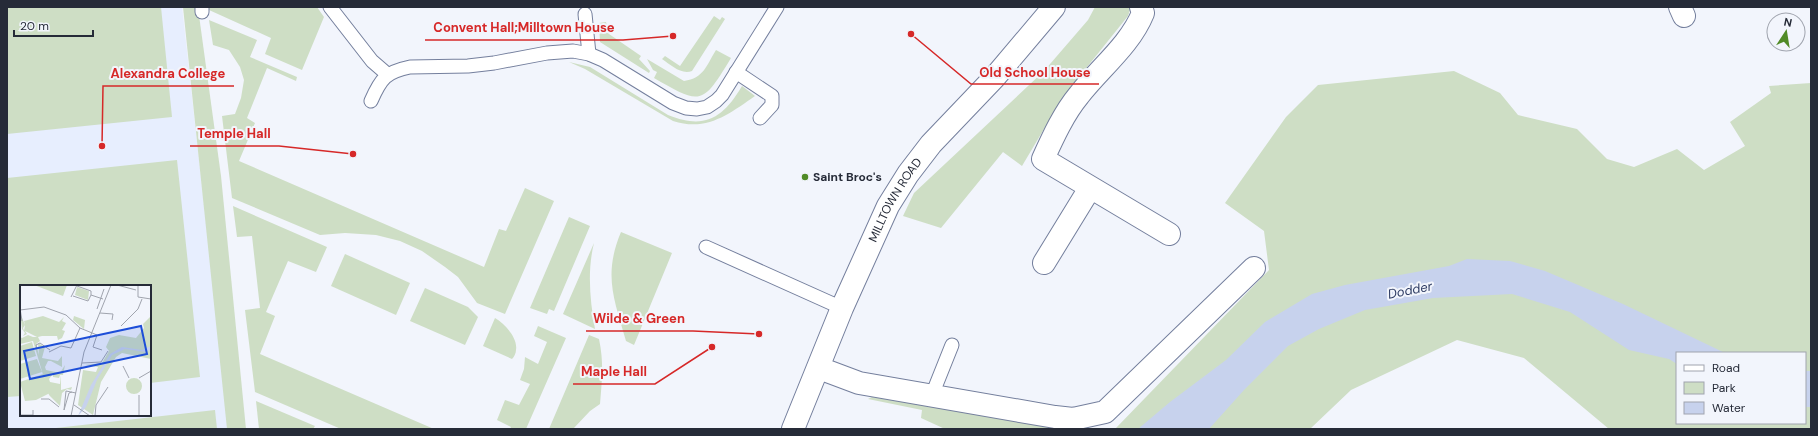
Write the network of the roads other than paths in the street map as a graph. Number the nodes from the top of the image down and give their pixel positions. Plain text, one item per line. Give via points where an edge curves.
1 (330, 7) edge
2 (777, 7) edge
3 (1054, 7) edge
4 (1141, 7) edge
5 (585, 14) dead end
6 (589, 54) junction
7 (736, 72) junction
8 (387, 74) junction
9 (371, 101) dead end
10 (760, 118) dead end
11 (1090, 188) junction
12 (1170, 234) dead end
13 (706, 247) dead end
14 (1044, 263) dead end
15 (1254, 268) dead end
16 (842, 308) junction
17 (952, 345) dead end
18 (819, 368) junction
19 (932, 395) junction
20 (793, 429) edge

1 - 8 lane via 372,61
2 - 7 lane
3 - 16 street, MILLTOWN ROAD via 994,78 931,144 908,174 888,206
4 - 11 street via 1143,14 1137,28 1078,96 1043,158
5 - 6 lane
6 - 7 lane via 686,108 707,107 716,101
6 - 8 lane via 573,50 468,66 410,67
7 - 10 lane via 772,96 772,105
8 - 9 lane
11 - 12 street
11 - 14 street
13 - 16 lane
15 - 19 street via 1105,412 1073,419
16 - 18 street, MILLTOWN ROAD
17 - 19 lane
18 - 19 street via 859,383
18 - 20 street, MILLTOWN ROAD

